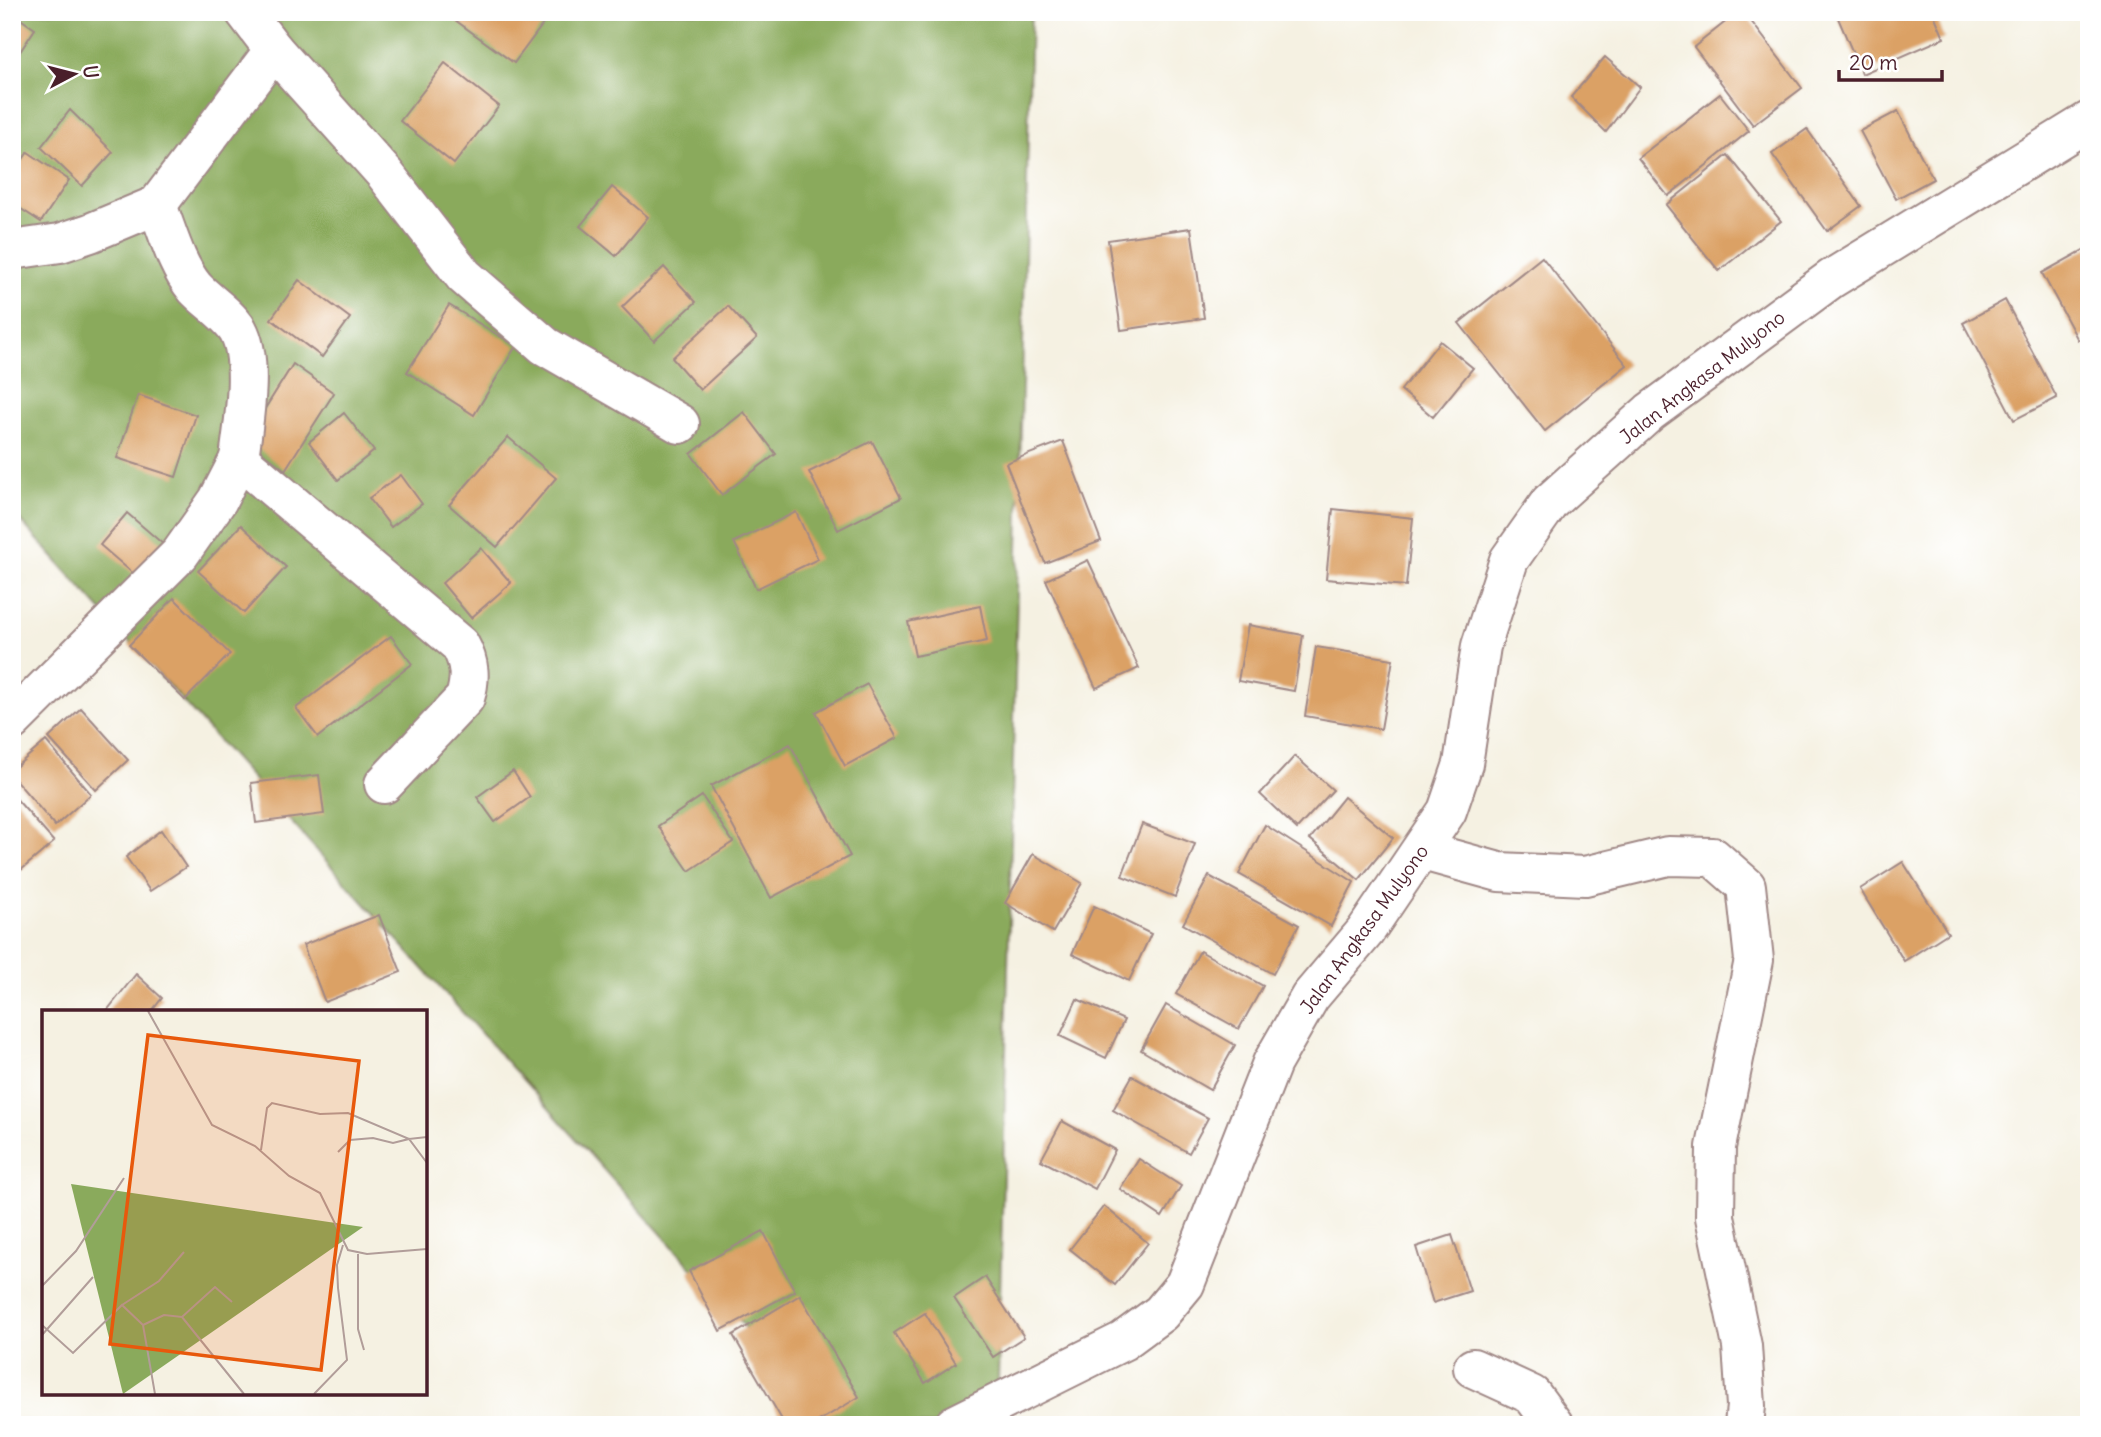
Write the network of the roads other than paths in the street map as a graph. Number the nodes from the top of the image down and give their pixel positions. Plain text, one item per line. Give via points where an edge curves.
1 (245, 12) edge
2 (274, 50) junction
3 (2089, 121) edge
4 (157, 205) junction
5 (12, 250) edge
6 (680, 424) dead end
7 (239, 459) junction
8 (12, 721) edge
9 (384, 784) dead end
10 (1423, 851) junction
11 (1473, 1368) dead end
12 (954, 1425) edge
13 (1554, 1425) edge
14 (1744, 1425) edge

1 - 2 street
2 - 4 street
2 - 6 street via 385,174 464,276 545,346
3 - 10 street, Jalan Angkasa Mulyono via 1832,279 1650,412 1550,502 1509,560 1481,646 1463,764 1447,811
4 - 5 street via 90,233
4 - 7 street via 181,267 195,288 237,328 242,341 246,404
7 - 8 street via 180,554
7 - 9 street via 460,645 468,660 470,682 465,698
10 - 12 street, Jalan Angkasa Mulyono via 1365,932 1310,997 1272,1063 1185,1284 1161,1314 1123,1341
10 - 14 street via 1499,872 1585,876 1668,856 1713,857 1746,886 1754,960 1716,1147 1715,1217 1742,1346
11 - 13 street via 1532,1395

